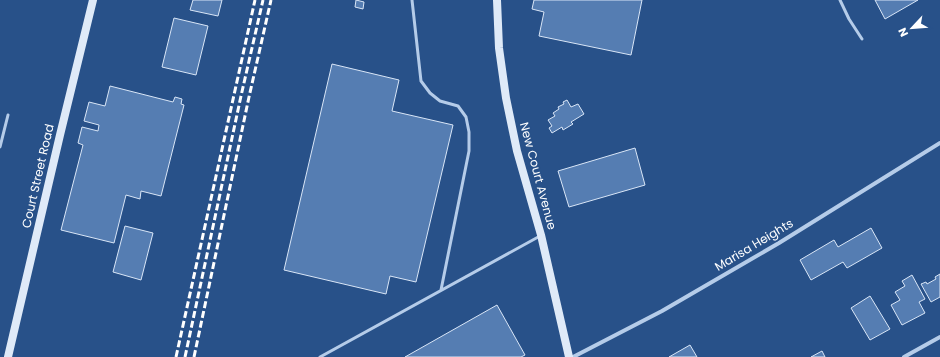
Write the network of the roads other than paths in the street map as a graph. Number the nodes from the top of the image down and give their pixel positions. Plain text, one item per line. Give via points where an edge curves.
1 (93, 0) edge
2 (412, 0) edge
3 (497, 0) edge
4 (840, 0) edge
5 (862, 38) dead end
6 (8, 114) dead end
7 (940, 143) edge
8 (0, 147) edge
9 (541, 235) junction
10 (441, 290) junction
11 (940, 337) edge
12 (8, 357) edge
13 (320, 357) edge
14 (569, 357) edge
15 (573, 357) edge
16 (904, 357) edge

1 - 12 street, Court Street Road
2 - 10 lane via 421,81 440,101 458,106 466,117 469,132 469,151
3 - 9 street, New Court Avenue via 499,48 506,98 517,151
4 - 5 lane
6 - 8 lane
7 - 15 street, Marisa Heights via 779,243 662,311
9 - 10 lane
9 - 14 street, New Court Avenue
10 - 13 lane
11 - 16 street

